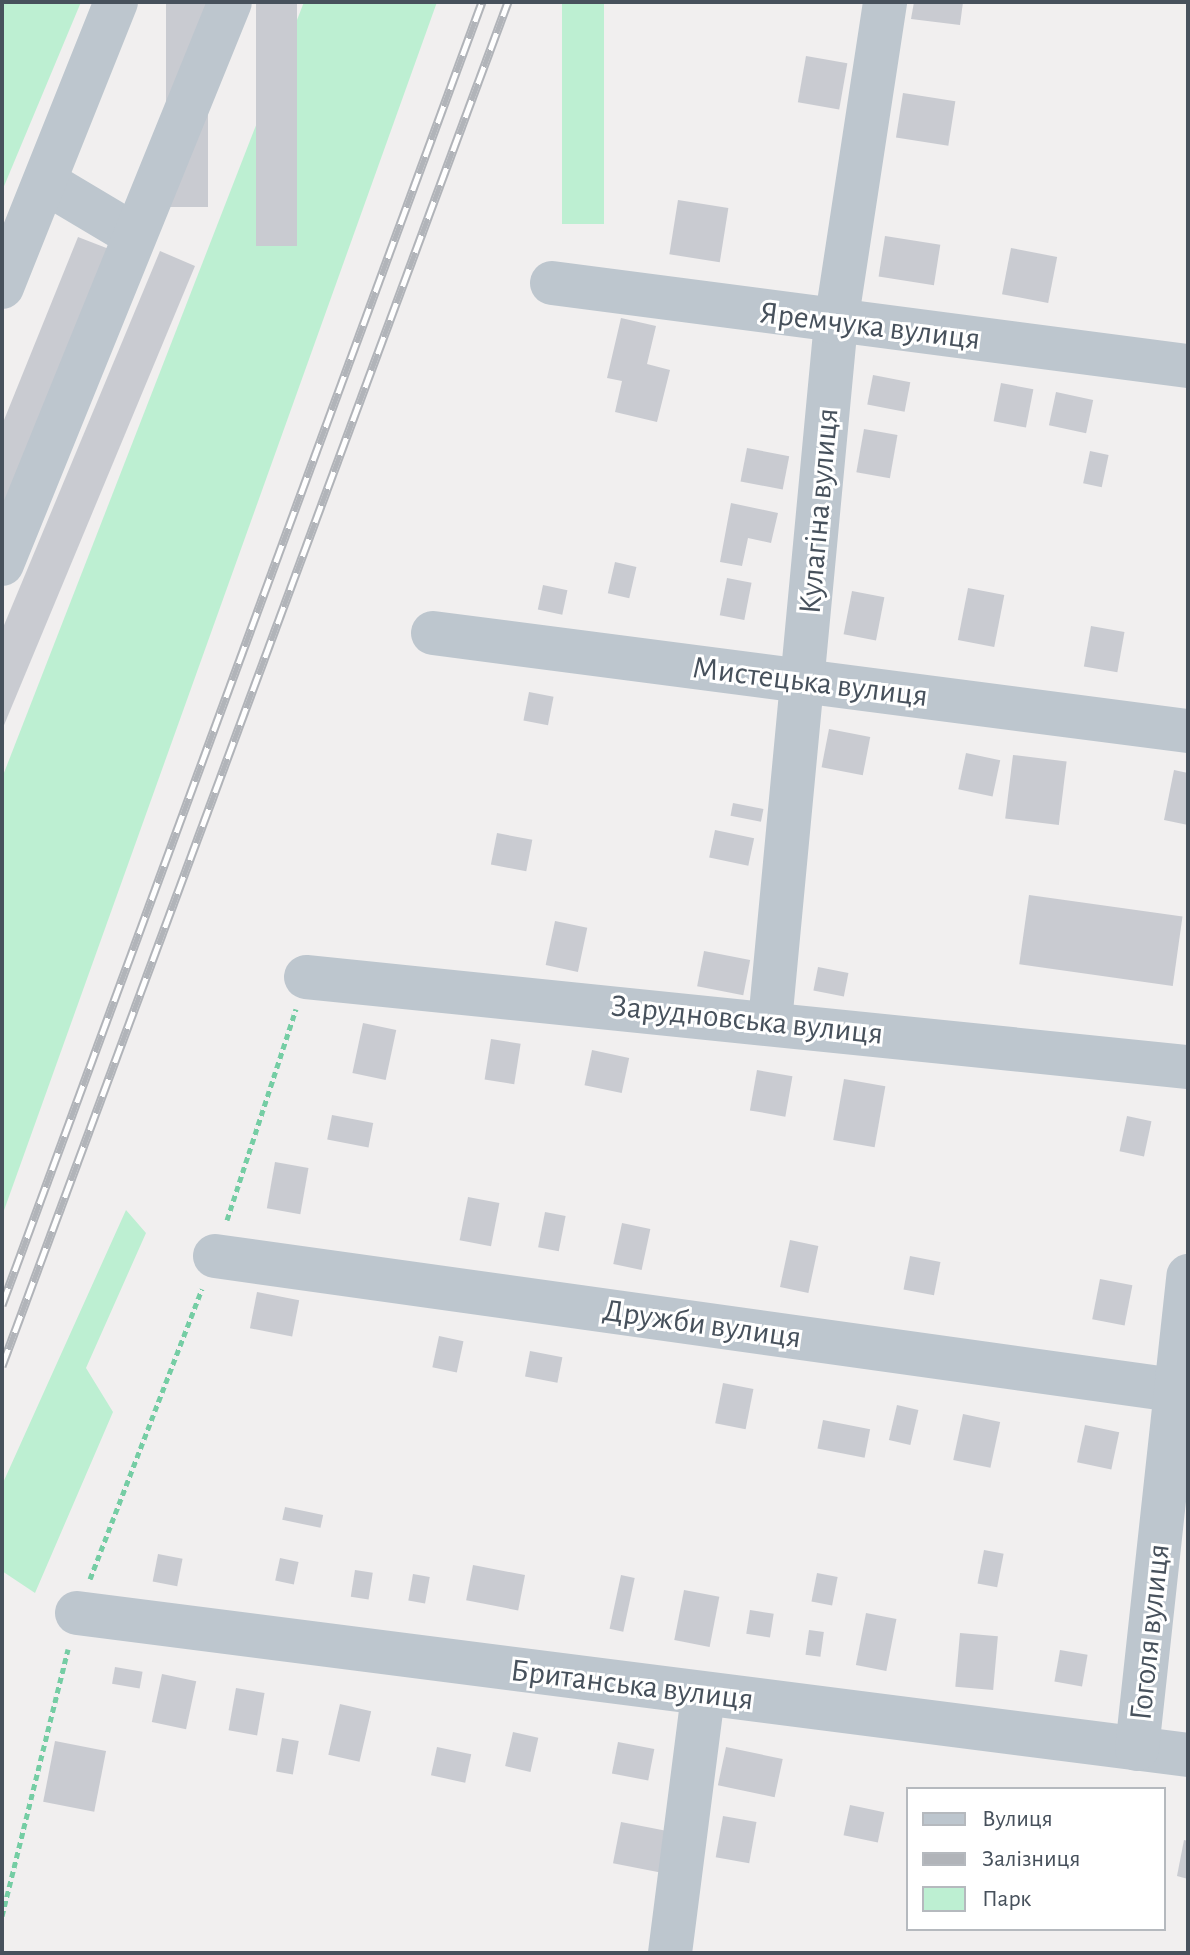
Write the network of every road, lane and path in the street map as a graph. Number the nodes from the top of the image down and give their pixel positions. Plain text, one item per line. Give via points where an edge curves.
1 (116, 2) edge
2 (230, 2) edge
3 (885, 2) edge
4 (45, 182) junction
5 (134, 235) junction
6 (552, 283) dead end
7 (2, 287) edge
8 (836, 323) junction
9 (1188, 366) edge
10 (2, 564) edge
11 (433, 633) dead end
12 (803, 682) junction
13 (1188, 731) edge
14 (306, 977) joint
15 (770, 1022) junction
16 (1188, 1067) edge
17 (215, 1256) junction
18 (1188, 1276) edge
19 (1182, 1391) edge
20 (77, 1613) junction
21 (703, 1694) junction
22 (1137, 1749) junction
23 (1188, 1755) edge
24 (2, 1916) edge
25 (670, 1953) edge

1 - 4 street
2 - 5 street
3 - 8 street, Кулагіна вулиця
4 - 5 street
4 - 7 street
5 - 10 street
6 - 8 street, Яремчука вулиця
8 - 9 street, Яремчука вулиця
8 - 12 street, Кулагіна вулиця
11 - 12 street, Мистецька вулиця
12 - 13 street, Мистецька вулиця
12 - 15 street, Кулагіна вулиця
14 - 15 street, Зарудновська вулиця
14 - 17 path
15 - 16 street, Зарудновська вулиця
17 - 19 street, Дружби вулиця
17 - 20 path
18 - 19 street, Гоголя вулиця
19 - 22 street, Гоголя вулиця
20 - 21 street, Британська вулиця
20 - 24 path
21 - 22 street, Британська вулиця
21 - 25 street
22 - 23 street, Британська вулиця

